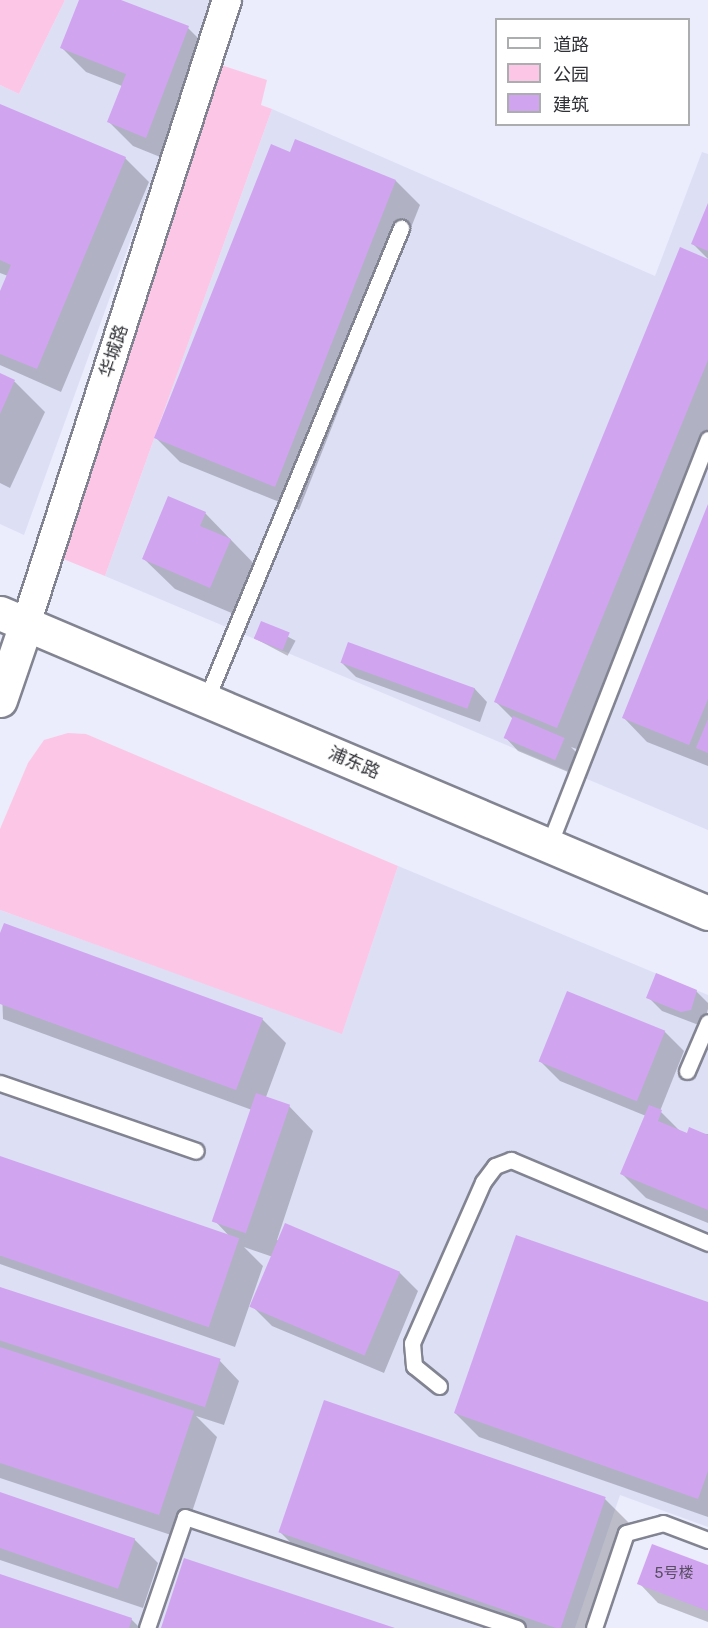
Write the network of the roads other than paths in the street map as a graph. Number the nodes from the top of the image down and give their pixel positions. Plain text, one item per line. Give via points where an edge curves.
1 (227, 0) edge
2 (401, 228) dead end
3 (708, 439) edge
4 (13, 618) edge
5 (0, 700) edge
6 (206, 700) junction
7 (549, 845) junction
8 (708, 913) edge
9 (708, 1022) edge
10 (687, 1071) dead end
11 (0, 1083) edge
12 (196, 1151) dead end
13 (708, 1243) edge
14 (438, 1386) dead end
15 (708, 1540) edge
16 (147, 1628) edge
17 (517, 1628) edge
18 (594, 1628) edge

1 - 4 street, 华城路
2 - 6 lane
3 - 7 lane
4 - 5 street, 华城路
4 - 6 street, 浦东路
6 - 7 street, 浦东路
7 - 8 street, 浦东路
9 - 10 lane
11 - 12 lane
13 - 14 lane via 511,1160 495,1166 483,1182 412,1343 414,1366
15 - 18 lane via 663,1522 626,1533
16 - 17 lane via 185,1517

